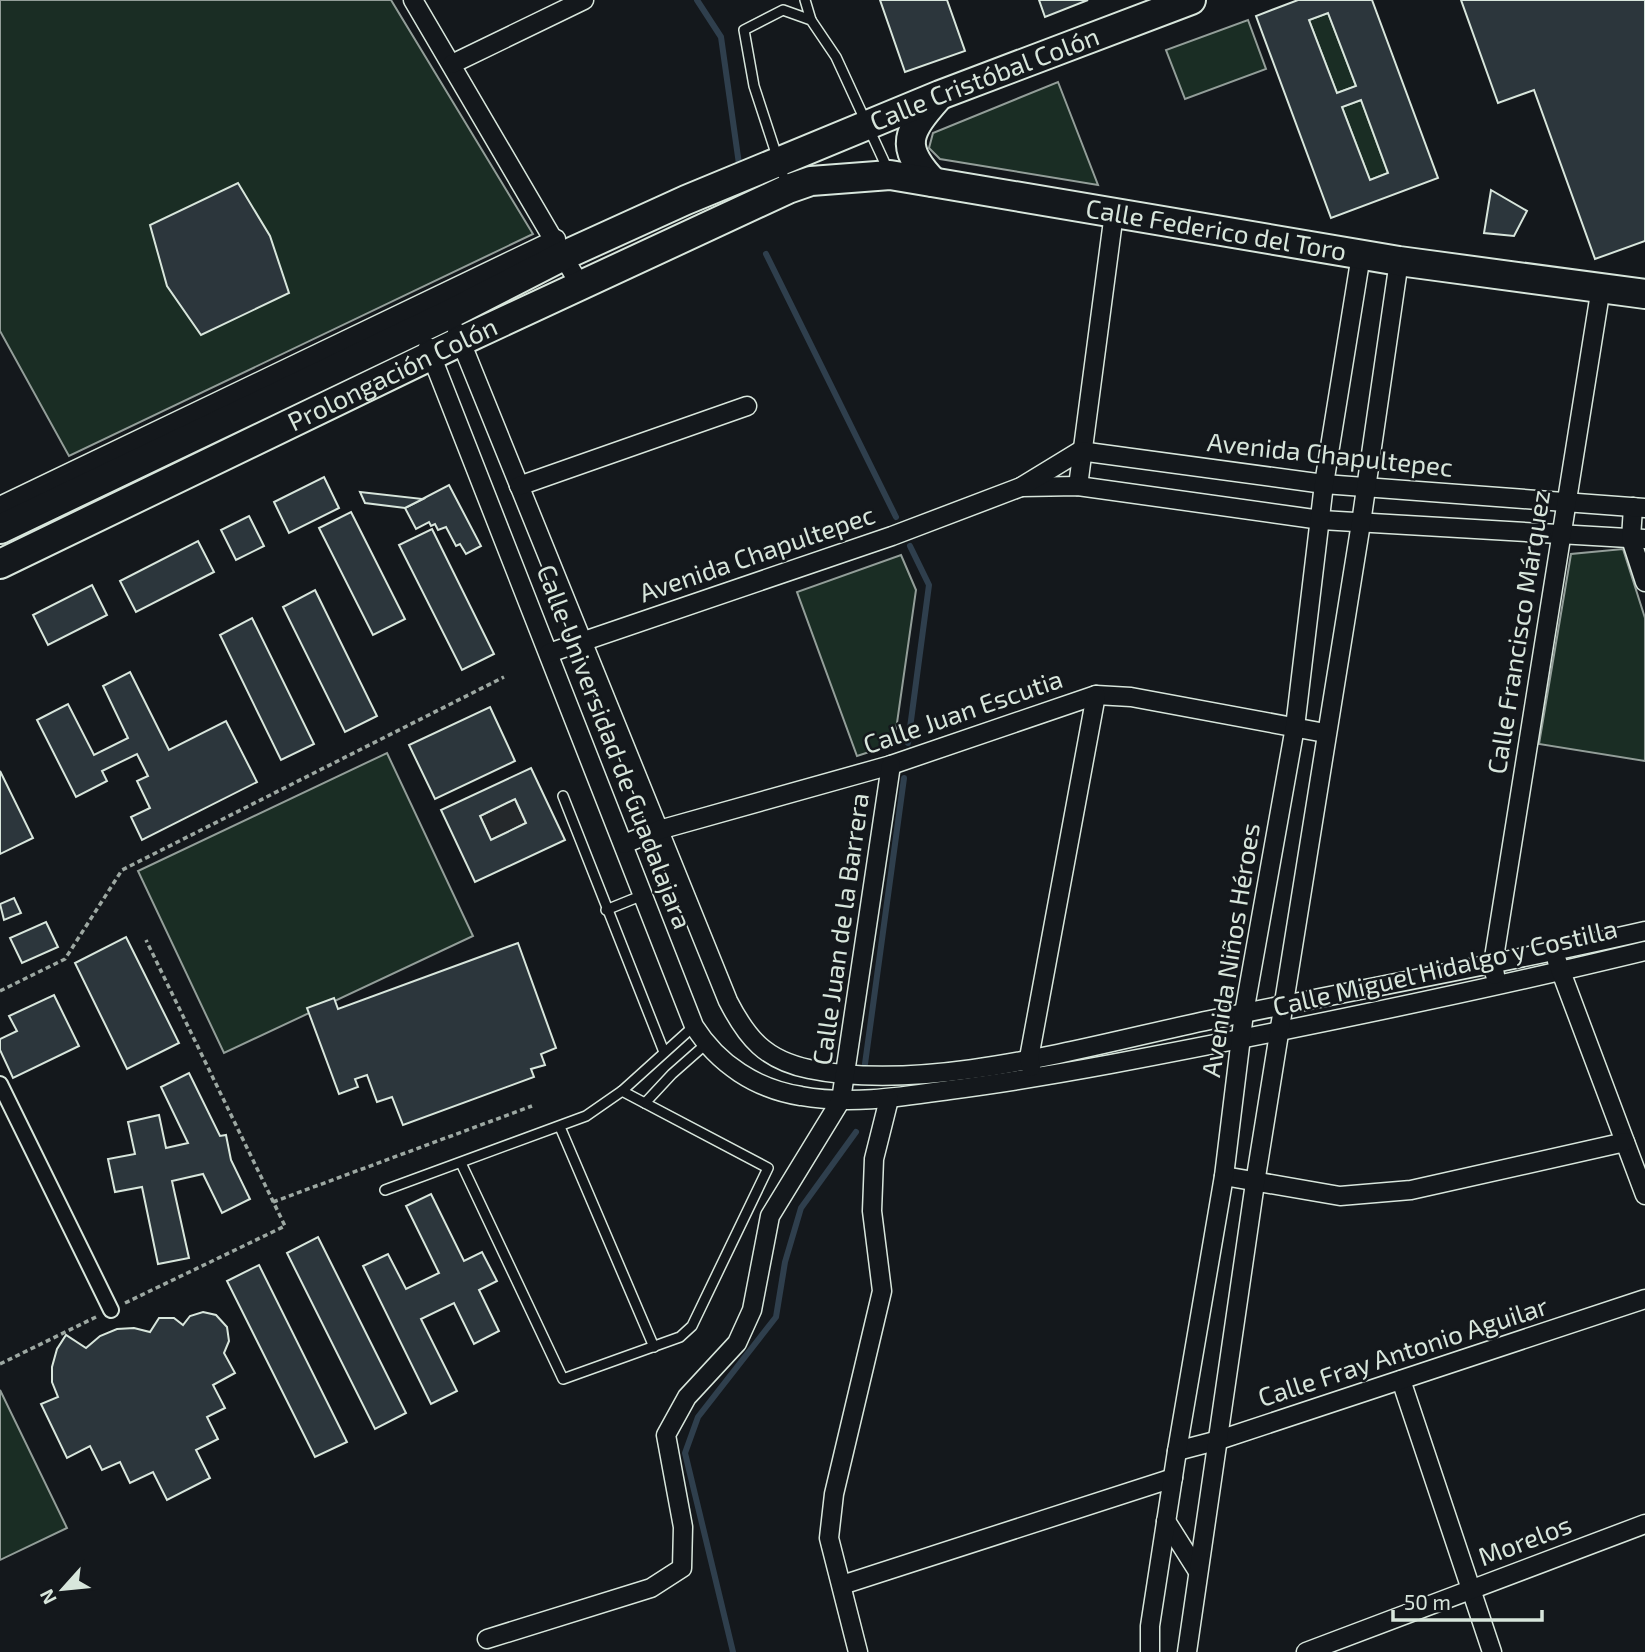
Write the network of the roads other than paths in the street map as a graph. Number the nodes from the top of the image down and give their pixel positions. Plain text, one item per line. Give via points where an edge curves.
1 (413, 0) edge
2 (584, 0) edge
3 (805, 0) edge
4 (1191, 0) edge
5 (811, 20) junction
6 (452, 64) junction
7 (940, 95) junction
8 (867, 125) junction
9 (779, 160) junction
10 (890, 175) junction
11 (933, 182) junction
12 (788, 189) junction
13 (1114, 213) junction
14 (560, 247) junction
15 (1361, 255) junction
16 (1399, 261) junction
17 (580, 285) junction
18 (1601, 287) junction
19 (1645, 294) edge
20 (450, 314) junction
21 (420, 328) junction
22 (461, 341) junction
23 (431, 355) junction
24 (747, 406) dead end
25 (1080, 451) junction
26 (1324, 484) junction
27 (519, 486) junction
28 (1078, 486) junction
29 (1020, 487) junction
30 (1366, 488) junction
31 (1566, 503) junction
32 (0, 506) edge
33 (1639, 508) edge
34 (1321, 520) junction
35 (1361, 523) junction
36 (0, 529) edge
37 (1561, 533) junction
38 (1638, 539) edge
39 (0, 564) edge
40 (1645, 582) edge
41 (581, 642) junction
42 (549, 653) junction
43 (1096, 695) junction
44 (1295, 727) junction
45 (1325, 733) junction
46 (891, 765) junction
47 (563, 796) dead end
48 (659, 830) junction
49 (624, 844) junction
50 (643, 895) junction
51 (606, 910) junction
52 (1645, 930) edge
53 (1645, 950) edge
54 (1553, 952) junction
55 (1493, 964) junction
56 (1560, 971) junction
57 (1497, 985) junction
58 (1282, 1005) junction
59 (1244, 1013) junction
60 (694, 1026) junction
61 (1279, 1033) junction
62 (1241, 1039) junction
63 (706, 1044) junction
64 (664, 1052) junction
65 (1030, 1058) junction
66 (847, 1074) junction
67 (1032, 1079) junction
68 (0, 1084) edge
69 (622, 1091) junction
70 (889, 1099) junction
71 (841, 1100) junction
72 (645, 1103) junction
73 (560, 1127) junction
74 (1625, 1142) junction
75 (460, 1163) junction
76 (1224, 1176) junction
77 (1255, 1182) junction
78 (385, 1190) dead end
79 (1645, 1195) edge
80 (1645, 1299) edge
81 (111, 1310) road end
82 (654, 1347) junction
83 (1401, 1380) junction
84 (1219, 1440) junction
85 (1177, 1451) junction
86 (1173, 1478) junction
87 (1166, 1521) junction
88 (1645, 1524) edge
89 (1197, 1570) junction
90 (842, 1585) junction
91 (1472, 1590) junction
92 (487, 1639) dead end
93 (858, 1652) edge
94 (1150, 1652) edge
95 (1187, 1652) edge
96 (1306, 1652) edge
97 (1492, 1652) edge

1 - 6 street
2 - 6 street
3 - 5 lane
4 - 7 main road, Calle Cristóbal Colón
5 - 8 lane via 836,57
5 - 9 lane via 783,10 744,30 754,86
6 - 14 street
7 - 8 main road, Calle Cristóbal Colón
7 - 11 main road via 916,122 909,140 911,155
8 - 9 main road, Calle Cristóbal Colón
8 - 10 lane
9 - 12 lane
9 - 14 main road, Prolongación Colón
10 - 11 main road, Calle Federico del Toro
10 - 12 main road, Calle Federico del Toro via 811,181
11 - 13 main road, Calle Federico del Toro
12 - 17 main road, Prolongación Colón
13 - 15 main road, Calle Federico del Toro
13 - 25 street
14 - 17 street
14 - 20 main road, Prolongación Colón
14 - 32 street, Prolongación Colón
15 - 16 main road, Calle Federico del Toro
15 - 26 street, Avenida Niños Héroes
16 - 18 main road, Calle Federico del Toro
16 - 30 street
17 - 22 main road, Prolongación Colón
18 - 19 main road, Calle Federico del Toro
18 - 31 street, Calle Francisco Márquez
20 - 21 main road, Prolongación Colón
20 - 22 street, Calle Universidad de Guadalajara
21 - 23 street, Calle Universidad de Guadalajara
21 - 36 main road, Prolongación Colón
22 - 23 main road, Prolongación Colón
22 - 27 street, Calle Universidad de Guadalajara
23 - 39 main road, Prolongación Colón
23 - 42 street, Calle Universidad de Guadalajara
24 - 27 street
25 - 26 street, Avenida Chapultepec
25 - 28 street
25 - 29 street, Avenida Chapultepec
26 - 30 street, Avenida Chapultepec
26 - 34 street, Avenida Niños Héroes
27 - 41 street, Calle Universidad de Guadalajara
28 - 29 street, Avenida Chapultepec
28 - 34 street, Avenida Chapultepec
29 - 41 street, Avenida Chapultepec via 892,536
30 - 31 street, Avenida Chapultepec
30 - 35 street
31 - 33 street, Avenida Chapultepec
31 - 37 street, Calle Francisco Márquez
33 - 38 street
34 - 35 street, Avenida Chapultepec
34 - 44 street, Avenida Niños Héroes
35 - 37 street, Avenida Chapultepec
35 - 45 street
37 - 38 street, Avenida Chapultepec
37 - 55 street, Calle Francisco Márquez
38 - 40 street
41 - 42 street, Avenida Chapultepec
41 - 48 street, Calle Universidad de Guadalajara
42 - 49 street, Calle Universidad de Guadalajara
43 - 44 street, Calle Juan Escutia via 1131,697
43 - 46 street, Calle Juan Escutia
43 - 65 street
44 - 45 street, Calle Juan Escutia
44 - 59 street, Avenida Niños Héroes
45 - 58 street
46 - 48 street, Calle Juan Escutia
46 - 66 street, Calle Juan de la Barrera
47 - 51 lane
48 - 49 street, Calle Juan Escutia
48 - 66 street, Calle Universidad de Guadalajara via 727,1001 746,1035 770,1054 806,1069
49 - 50 street, Calle Universidad de Guadalajara
50 - 51 lane
50 - 60 street, Calle Universidad de Guadalajara
51 - 64 lane
52 - 54 street, Calle Miguel Hidalgo y Costilla
53 - 56 street, Calle Miguel Hidalgo y Costilla
54 - 55 street, Calle Miguel Hidalgo y Costilla
54 - 56 street
55 - 57 street, Calle Francisco Márquez
55 - 58 street, Calle Miguel Hidalgo y Costilla
56 - 57 street, Calle Miguel Hidalgo y Costilla
56 - 74 street
57 - 61 street, Calle Miguel Hidalgo y Costilla
58 - 59 street, Calle Miguel Hidalgo y Costilla
58 - 61 street
59 - 62 street, Avenida Niños Héroes
59 - 65 street, Calle Miguel Hidalgo y Costilla
60 - 63 street, Calle Universidad de Guadalajara
60 - 64 lane
61 - 62 street, Calle Miguel Hidalgo y Costilla
61 - 77 street
62 - 67 street, Calle Miguel Hidalgo y Costilla
62 - 76 street, Avenida Niños Héroes
63 - 71 street, Calle Universidad de Guadalajara via 729,1067 754,1081 800,1096
63 - 72 lane
64 - 69 lane
65 - 66 street, Calle Miguel Hidalgo y Costilla via 900,1077
65 - 67 street
66 - 71 street, Calle Juan de la Barrera
67 - 70 street, Calle Miguel Hidalgo y Costilla
68 - 81 street
69 - 72 lane
69 - 73 lane via 586,1116
70 - 71 street, Calle Miguel Hidalgo y Costilla
70 - 90 street via 874,1159 872,1211 882,1291 834,1494 829,1538
71 - 92 street, Calle Juan de la Barrera via 770,1216 752,1310 737,1343 687,1398 666,1436 683,1527 682,1568 651,1588
72 - 82 lane via 768,1168 692,1326 680,1337
73 - 75 lane
73 - 82 lane
74 - 77 street via 1411,1190 1340,1196
74 - 79 street
75 - 78 lane
75 - 82 lane via 563,1379
76 - 77 street
76 - 85 street, Avenida Niños Héroes
77 - 84 street
80 - 83 street, Calle Fray Antonio Aguilar
83 - 84 street, Calle Fray Antonio Aguilar
83 - 91 street
84 - 85 street, Calle Fray Antonio Aguilar
84 - 89 street
85 - 86 street, Avenida Niños Héroes
86 - 87 street, Avenida Niños Héroes
86 - 90 street
87 - 89 street
87 - 94 street, Avenida Niños Héroes
88 - 91 street, Morelos
89 - 95 street
90 - 93 street
91 - 96 street, Morelos
91 - 97 street

